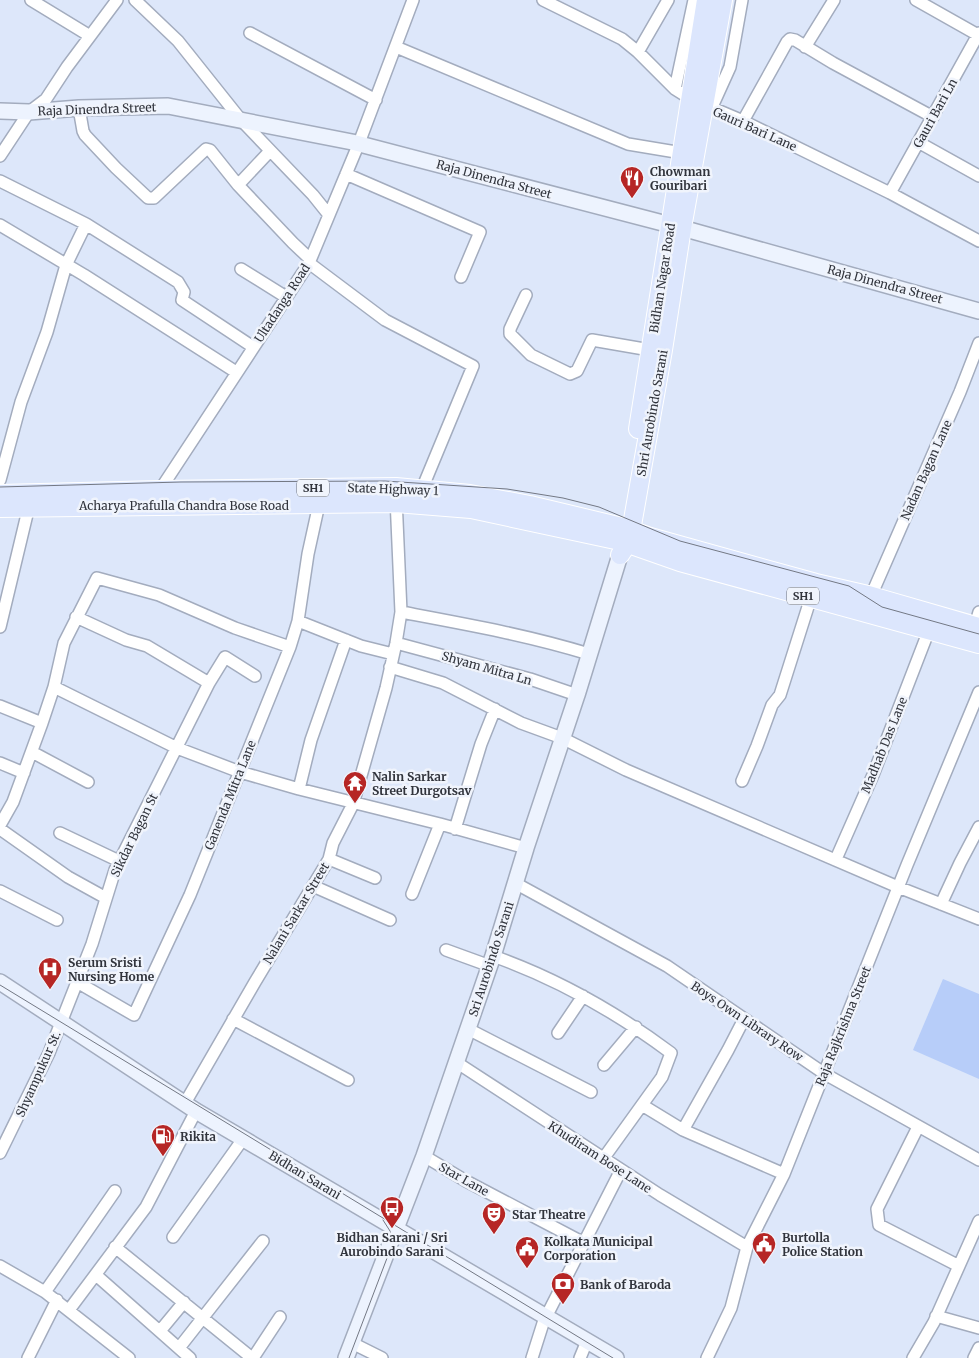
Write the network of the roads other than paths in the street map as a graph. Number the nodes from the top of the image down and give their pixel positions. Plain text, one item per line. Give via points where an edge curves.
1 (31, 0) edge
2 (117, 0) edge
3 (135, 0) edge
4 (413, 0) edge
5 (543, 0) edge
6 (668, 0) edge
7 (694, 0) edge
8 (706, 0) edge
9 (723, 0) edge
10 (742, 0) edge
11 (834, 0) edge
12 (916, 0) edge
13 (250, 33) dead end
14 (978, 34) edge
15 (90, 36) junction
16 (805, 46) junction
17 (396, 47) junction
18 (638, 52) junction
19 (675, 89) junction
20 (376, 100) junction
21 (702, 105) junction
22 (79, 108) junction
23 (0, 111) edge
24 (29, 112) junction
25 (932, 117) junction
26 (241, 120) junction
27 (743, 121) junction
28 (918, 142) junction
29 (359, 144) junction
30 (270, 151) junction
31 (682, 153) junction
32 (0, 156) edge
33 (346, 174) junction
34 (979, 176) edge
35 (0, 180) edge
36 (238, 185) junction
37 (890, 193) junction
38 (329, 215) junction
39 (86, 224) junction
40 (0, 225) edge
41 (676, 227) junction
42 (979, 241) edge
43 (310, 261) junction
44 (66, 265) junction
45 (241, 269) dead end
46 (461, 277) dead end
47 (526, 295) dead end
48 (286, 297) junction
49 (979, 311) edge
50 (979, 343) edge
51 (253, 347) junction
52 (650, 350) junction
53 (236, 372) junction
54 (0, 480) edge
55 (422, 489) junction
56 (0, 494) edge
57 (396, 495) junction
58 (156, 498) junction
59 (319, 504) junction
60 (29, 506) junction
61 (0, 508) edge
62 (624, 539) junction
63 (814, 590) junction
64 (871, 596) junction
65 (401, 612) junction
66 (76, 617) junction
67 (298, 621) junction
68 (978, 621) edge
69 (0, 627) edge
70 (929, 630) junction
71 (346, 640) junction
72 (979, 644) edge
73 (290, 647) junction
74 (395, 648) junction
75 (589, 654) junction
76 (390, 667) junction
77 (255, 676) dead end
78 (209, 683) junction
79 (54, 687) junction
80 (979, 692) edge
81 (577, 695) junction
82 (0, 706) edge
83 (495, 709) junction
84 (42, 723) junction
85 (562, 738) junction
86 (177, 748) junction
87 (32, 752) junction
88 (0, 763) edge
89 (240, 772) junction
90 (24, 773) junction
91 (742, 781) dead end
92 (88, 782) dead end
93 (299, 789) junction
94 (353, 804) junction
95 (440, 824) junction
96 (0, 825) edge
97 (979, 827) edge
98 (0, 829) edge
99 (455, 830) junction
100 (60, 833) dead end
101 (526, 848) junction
102 (329, 859) junction
103 (836, 859) junction
104 (119, 861) junction
105 (375, 878) dead end
106 (515, 883) junction
107 (313, 886) junction
108 (898, 887) junction
109 (0, 891) edge
110 (412, 894) dead end
111 (106, 898) junction
112 (941, 904) junction
113 (57, 920) dead end
114 (390, 920) dead end
115 (979, 920) edge
116 (446, 950) dead end
117 (492, 961) junction
118 (0, 982) edge
119 (77, 982) junction
120 (583, 996) junction
121 (233, 1019) junction
122 (744, 1019) junction
123 (61, 1021) junction
124 (636, 1027) junction
125 (468, 1028) junction
126 (558, 1033) dead end
127 (456, 1062) junction
128 (604, 1066) dead end
129 (825, 1074) junction
130 (348, 1080) dead end
131 (591, 1092) dead end
132 (642, 1105) junction
133 (190, 1107) junction
134 (918, 1127) junction
135 (683, 1130) junction
136 (243, 1139) junction
137 (0, 1153) edge
138 (424, 1156) junction
139 (603, 1158) junction
140 (979, 1160) edge
141 (621, 1170) junction
142 (784, 1174) junction
143 (115, 1191) dead end
144 (979, 1221) edge
145 (396, 1229) junction
146 (173, 1237) dead end
147 (976, 1239) edge
148 (264, 1241) dead end
149 (584, 1243) junction
150 (747, 1246) junction
151 (115, 1247) junction
152 (0, 1266) edge
153 (959, 1266) junction
154 (96, 1275) junction
155 (45, 1292) junction
156 (57, 1300) junction
157 (184, 1302) junction
158 (69, 1310) junction
159 (936, 1316) junction
160 (280, 1317) dead end
161 (546, 1317) junction
162 (204, 1318) junction
163 (979, 1328) edge
164 (160, 1331) junction
165 (587, 1341) junction
166 (352, 1343) junction
167 (179, 1348) junction
168 (979, 1348) edge
169 (28, 1358) edge
170 (129, 1358) edge
171 (190, 1358) edge
172 (252, 1358) edge
173 (346, 1358) edge
174 (382, 1358) edge
175 (532, 1358) edge
176 (580, 1358) edge
177 (616, 1358) edge
178 (707, 1358) edge
179 (913, 1358) edge
180 (974, 1358) edge

1 - 15 street
2 - 15 street
3 - 26 street via 178,41
4 - 17 street, Ultadanga Road
5 - 18 street, Gauri Bari Lane via 622,39
6 - 18 street
7 - 19 street
8 - 21 main road, Bidhan Nagar Road via 695,64
9 - 21 main road, Shri Aurobindo Sarani
10 - 21 street via 730,67
11 - 16 street
12 - 14 street
13 - 20 street
14 - 25 street, Gauri Bari Ln
15 - 24 street via 46,99
16 - 25 street
16 - 27 street via 795,40 786,42
17 - 20 street, Ultadanga Road
17 - 31 street via 628,144
18 - 19 street, Gauri Bari Lane
19 - 21 street, Gauri Bari Lane
20 - 29 street, Ultadanga Road
21 - 27 street, Gauri Bari Lane
21 - 31 main road, Bidhan Nagar Road
21 - 41 main road, Shri Aurobindo Sarani
22 - 24 main road, Raja Dinendra Street
22 - 26 main road, Raja Dinendra Street via 168,106
22 - 36 street via 85,134 148,198 154,198 206,149
23 - 24 main road, Raja Dinendra Street
24 - 32 street
25 - 28 street, Gauri Bari Ln
26 - 29 main road, Raja Dinendra Street
26 - 30 street
27 - 37 street, Gauri Bari Lane
28 - 34 street
28 - 37 street, Gauri Bari Ln
29 - 33 street, Ultadanga Road
29 - 41 main road, Raja Dinendra Street
30 - 36 street
30 - 38 street
31 - 41 main road, Bidhan Nagar Road
33 - 38 street, Ultadanga Road
33 - 46 street via 480,232
35 - 39 street
36 - 43 street
37 - 42 street, Gauri Bari Lane
38 - 43 street, Ultadanga Road
39 - 44 street
39 - 51 street via 178,282 184,292 182,300
40 - 44 street
41 - 49 main road, Raja Dinendra Street
41 - 52 main road, Bidhan Nagar Road
41 - 62 main road, Shri Aurobindo Sarani via 663,350
43 - 48 street, Ultadanga Road
43 - 55 street via 385,320 473,366
44 - 53 street
44 - 54 street via 47,332 20,402
45 - 48 street
47 - 52 street via 510,334 531,355 570,374 577,371 592,340
48 - 51 street, Ultadanga Road
50 - 64 street, Nadan Bagan Lane
51 - 53 street, Ultadanga Road
52 - 62 main road, Bidhan Nagar Road
53 - 58 street, Ultadanga Road
55 - 57 main road, State Highway 1 / SH1
55 - 62 main road, State Highway 1 / SH1 via 530,505
56 - 58 main road, State Highway 1 / SH1
57 - 58 main road, State Highway 1 / SH1
57 - 59 main road, Acharya Prafulla Chandra Bose Road / SH1
57 - 62 main road, Acharya Prafulla Chandra Bose Road / SH1
57 - 65 street, Nalani Sarkar Street
58 - 59 main road, Acharya Prafulla Chandra Bose Road / SH1
58 - 60 main road, Acharya Prafulla Chandra Bose Road / SH1
59 - 67 street, Ganenda Mitra Lane
60 - 61 main road, Acharya Prafulla Chandra Bose Road / SH1
60 - 69 street
62 - 63 main road, Acharya Prafulla Chandra Bose Road / SH1
62 - 75 main road, Sri Aurobindo Sarani
63 - 64 main road, Acharya Prafulla Chandra Bose Road / SH1
63 - 70 main road, Acharya Prafulla Chandra Bose Road / SH1
63 - 91 street via 780,695 772,705
64 - 68 main road, Acharya Prafulla Chandra Bose Road / SH1
65 - 74 street, Nalani Sarkar Street
65 - 75 street via 498,630
66 - 73 street via 97,578 159,595 235,628
66 - 78 street via 147,646
66 - 79 street via 64,643
67 - 71 street, Shyam Mitra Ln
67 - 73 street, Ganenda Mitra Lane
70 - 72 main road, Acharya Prafulla Chandra Bose Road / SH1
70 - 103 street, Madhab Das Lane via 873,775
71 - 74 street, Shyam Mitra Ln via 361,646
71 - 93 street via 311,740
73 - 89 street, Ganenda Mitra Lane
74 - 76 street, Nalani Sarkar Street
74 - 81 street, Shyam Mitra Ln via 530,680
75 - 81 main road, Sri Aurobindo Sarani
76 - 83 street via 443,683
76 - 94 street, Nalani Sarkar Street
77 - 78 street, Sikdar Bagan St via 225,657
78 - 86 street, Sikdar Bagan St
79 - 84 street
79 - 86 street
80 - 108 street, Raja Rajkrishna Street
81 - 85 main road, Sri Aurobindo Sarani
82 - 84 street
83 - 85 street via 521,723
83 - 99 street
84 - 87 street
85 - 101 main road, Sri Aurobindo Sarani
85 - 103 street via 626,770
86 - 89 street
86 - 104 street, Sikdar Bagan St
87 - 90 street
87 - 92 street
88 - 90 street
89 - 93 street
89 - 119 street, Ganenda Mitra Lane via 190,895 134,1015
90 - 96 street
93 - 94 street
94 - 95 street
94 - 102 street, Nalani Sarkar Street
95 - 99 street
95 - 110 street
97 - 112 street
98 - 111 street via 68,877
99 - 101 street
100 - 104 street
101 - 106 main road, Sri Aurobindo Sarani
102 - 105 street
102 - 107 street, Nalani Sarkar Street
103 - 108 street
104 - 111 street, Sikdar Bagan St
106 - 117 main road, Sri Aurobindo Sarani
106 - 122 street, Boys Own Library Row via 667,966
107 - 114 street
107 - 121 street, Nalani Sarkar Street
108 - 112 street
108 - 129 street, Raja Rajkrishna Street
109 - 113 street
111 - 119 street, Sikdar Bagan St
112 - 115 street
116 - 117 street
117 - 120 street via 521,966
117 - 125 main road, Sri Aurobindo Sarani
118 - 123 main road, Bidhan Sarani
119 - 123 street, Sikdar Bagan St
120 - 124 street
120 - 126 street
121 - 130 street
121 - 133 street, Nalani Sarkar Street
122 - 129 street, Boys Own Library Row
122 - 135 street
123 - 133 main road, Bidhan Sarani
123 - 137 street, Shyampukur St. via 49,1053
124 - 128 street
124 - 132 street via 671,1053 662,1076
125 - 127 main road, Sri Aurobindo Sarani
125 - 131 street
127 - 138 main road, Sri Aurobindo Sarani
127 - 139 street, Khudiram Bose Lane
129 - 134 street, Boys Own Library Row
129 - 142 street, Raja Rajkrishna Street
132 - 135 street
132 - 139 street
133 - 136 main road, Bidhan Sarani
133 - 151 street, Nalani Sarkar Street via 146,1207
134 - 140 street, Boys Own Library Row
134 - 153 street via 877,1209 879,1225
135 - 142 street
136 - 145 main road, Bidhan Sarani
136 - 146 street
138 - 145 main road, Sri Aurobindo Sarani
138 - 149 street, Star Lane
139 - 141 street, Khudiram Bose Lane
141 - 149 street
141 - 150 street, Khudiram Bose Lane
142 - 150 street, Raja Rajkrishna Street
143 - 155 street
144 - 147 street
145 - 161 main road, Bidhan Sarani
145 - 166 main road, Sri Aurobindo Sarani
147 - 153 street
148 - 162 street
149 - 161 street
150 - 178 street, Raja Rajkrishna Street via 731,1308
151 - 154 street, Nalani Sarkar Street
151 - 157 street
152 - 155 street
153 - 159 street
154 - 158 street, Nalani Sarkar Street
154 - 164 street
155 - 156 street
156 - 158 street
156 - 169 street
157 - 162 street
157 - 164 street
158 - 170 street
159 - 163 street
159 - 179 street
160 - 172 street
161 - 165 main road, Bidhan Sarani
161 - 175 street
162 - 167 street
162 - 172 street
164 - 167 street
165 - 176 street
165 - 177 main road, Bidhan Sarani
166 - 173 main road, Sri Aurobindo Sarani
166 - 174 street
167 - 171 street
168 - 180 street

